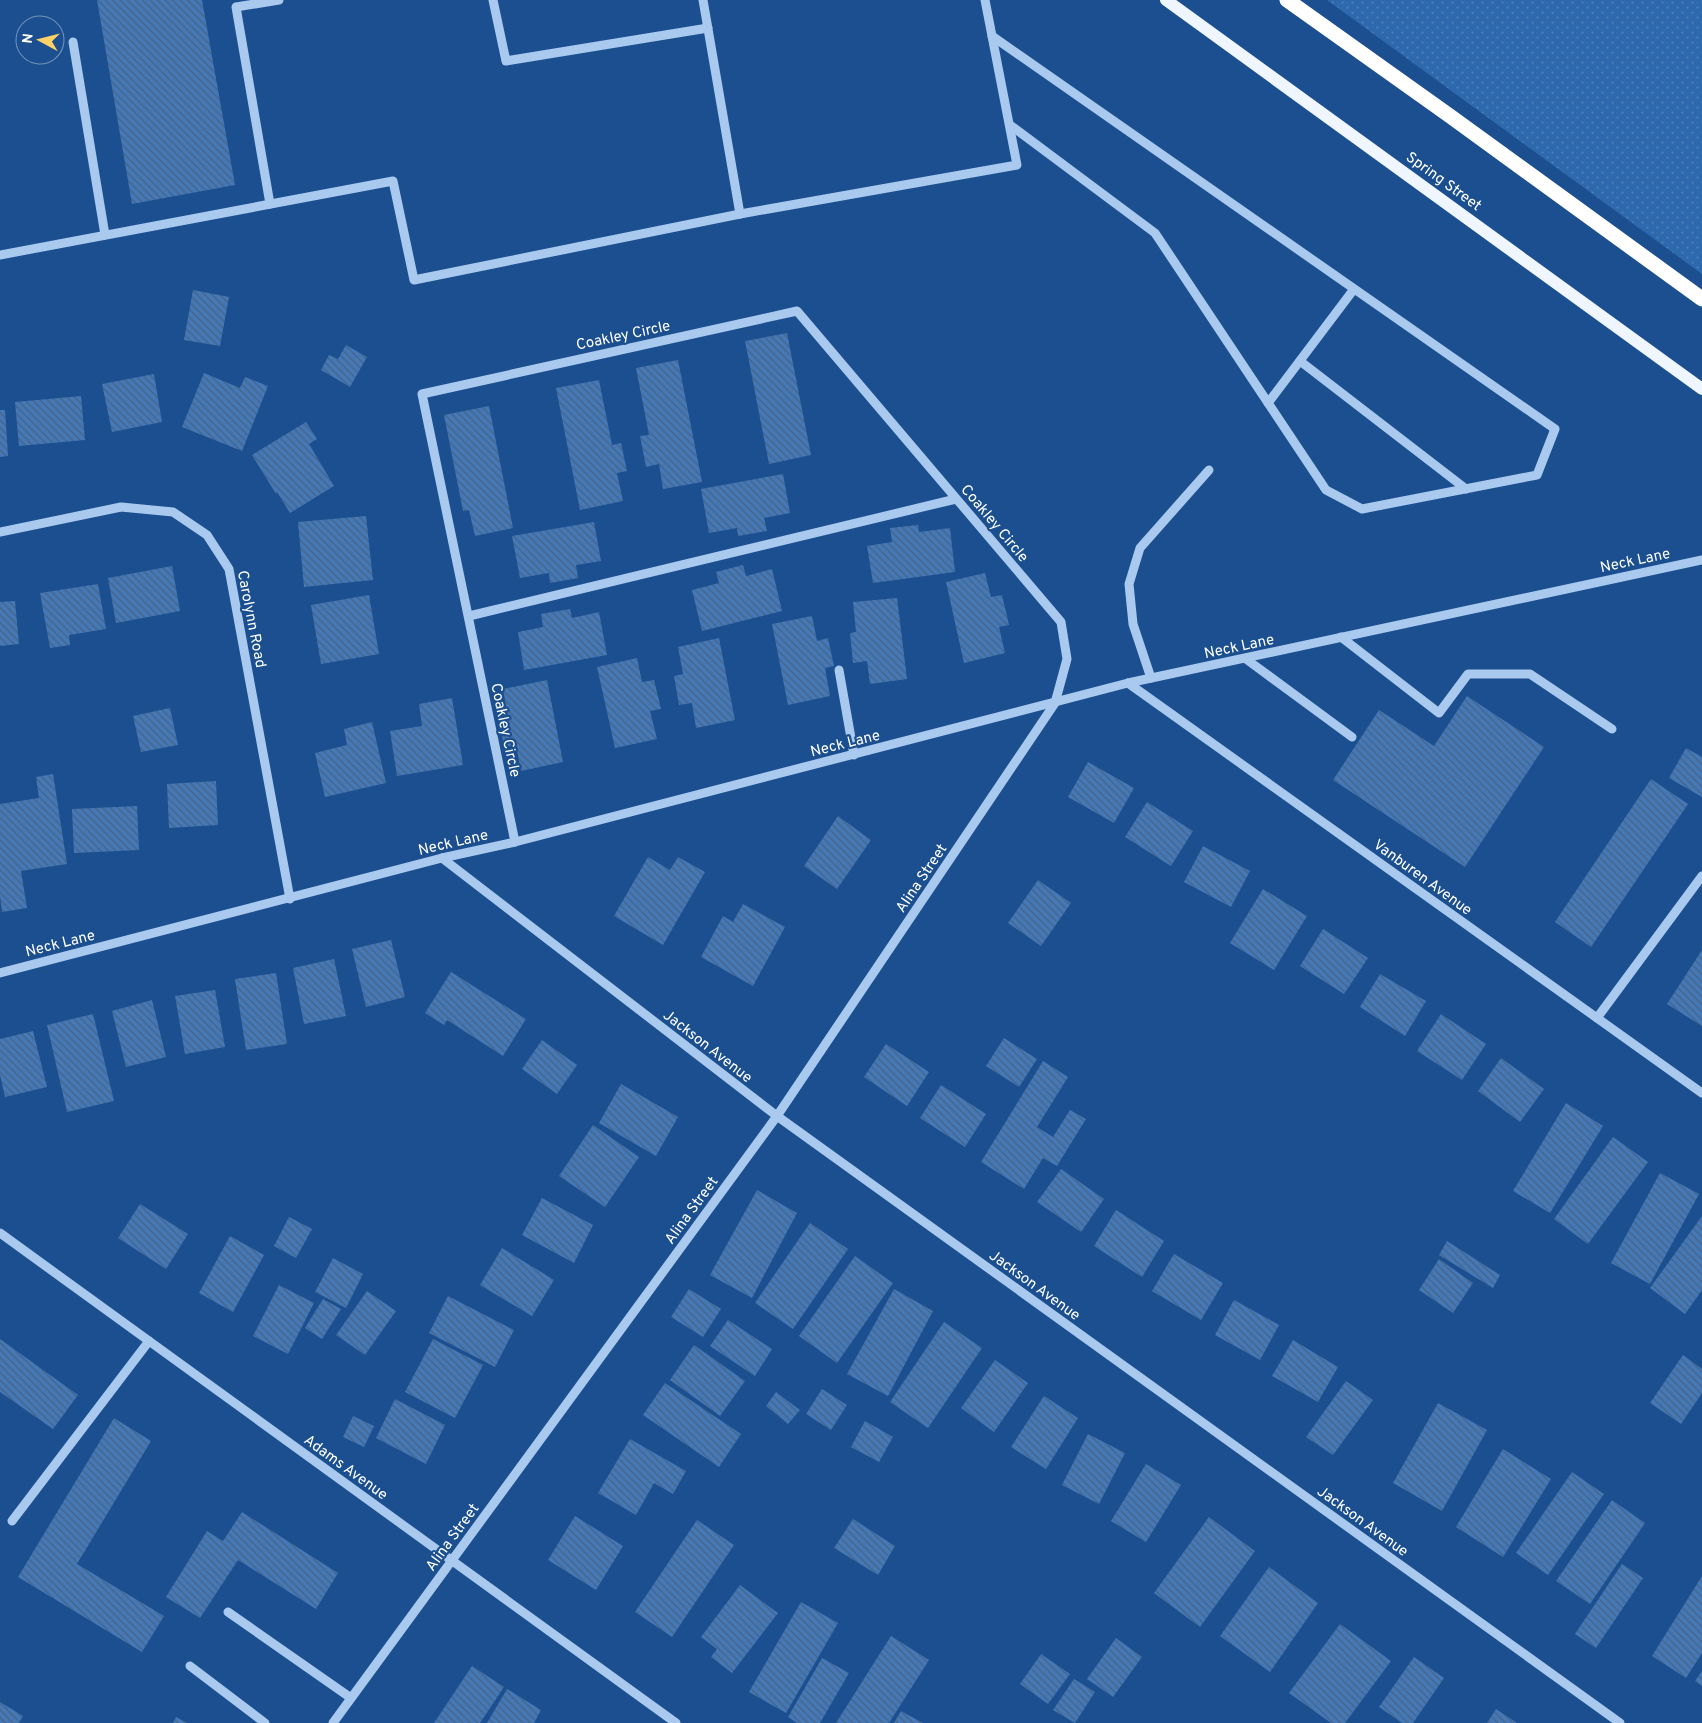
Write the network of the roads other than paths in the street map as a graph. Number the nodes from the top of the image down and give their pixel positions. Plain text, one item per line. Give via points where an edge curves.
1 (279, 0) edge
2 (493, 0) edge
3 (703, 0) edge
4 (985, 0) edge
5 (1166, 0) edge
6 (1287, 0) edge
7 (708, 28) junction
8 (992, 36) junction
9 (73, 42) dead end
10 (1010, 125) junction
11 (270, 204) junction
12 (740, 214) junction
13 (105, 235) junction
14 (0, 255) edge
15 (1354, 289) junction
16 (1702, 299) edge
17 (1300, 361) junction
18 (1702, 389) edge
19 (1268, 403) junction
20 (1209, 470) dead end
21 (1466, 489) junction
22 (956, 499) junction
23 (0, 532) edge
24 (1702, 560) edge
25 (469, 616) junction
26 (1341, 637) junction
27 (1246, 658) junction
28 (838, 670) dead end
29 (1151, 678) junction
30 (1128, 683) junction
31 (1055, 703) junction
32 (1612, 729) dead end
33 (1352, 737) dead end
34 (854, 755) junction
35 (515, 842) junction
36 (442, 858) junction
37 (1702, 876) edge
38 (290, 899) junction
39 (0, 973) edge
40 (1597, 1018) junction
41 (1702, 1093) edge
42 (777, 1116) junction
43 (0, 1233) edge
44 (149, 1341) junction
45 (12, 1521) dead end
46 (452, 1560) junction
47 (228, 1612) dead end
48 (190, 1666) dead end
49 (351, 1698) junction
50 (265, 1723) edge
51 (333, 1723) edge
52 (676, 1723) edge
53 (1620, 1723) edge

1 - 11 street via 236,7
2 - 7 street via 506,61
3 - 7 street
4 - 8 street
5 - 18 main road, Spring Street
6 - 16 highway
7 - 12 street
8 - 10 street
8 - 15 street
9 - 13 street
10 - 12 street via 1017,166
10 - 19 street via 1155,233
11 - 12 street via 393,181 414,280
11 - 13 street
13 - 14 street
15 - 17 street
15 - 21 street via 1555,429 1537,474
17 - 19 street
17 - 21 street
19 - 21 street via 1326,490 1362,509
20 - 29 street via 1140,548 1129,584 1134,624
22 - 25 street
22 - 25 street, Coakley Circle via 797,311 422,394
22 - 31 street, Coakley Circle via 1061,622 1067,659
23 - 38 street, Carolynn Road via 121,507 174,512 207,535 229,569
24 - 26 street, Neck Lane
25 - 35 street, Coakley Circle
26 - 27 street, Neck Lane
26 - 32 street via 1439,713 1468,674 1530,674
27 - 29 street, Neck Lane
27 - 33 street
28 - 34 street
29 - 30 street, Neck Lane
30 - 31 street, Neck Lane
30 - 40 street, Vanburen Avenue
31 - 34 street, Neck Lane
31 - 42 street, Alina Street
34 - 35 street, Neck Lane
35 - 36 street, Neck Lane
36 - 38 street, Neck Lane
36 - 42 street, Jackson Avenue
37 - 40 street
38 - 39 street, Neck Lane
40 - 41 street, Vanburen Avenue
42 - 46 street, Alina Street
42 - 53 street, Jackson Avenue
43 - 44 street, Adams Avenue
44 - 45 street
44 - 46 street, Adams Avenue
46 - 49 street, Alina Street
46 - 52 street, Adams Avenue
47 - 49 street
48 - 50 street
49 - 51 street, Alina Street

